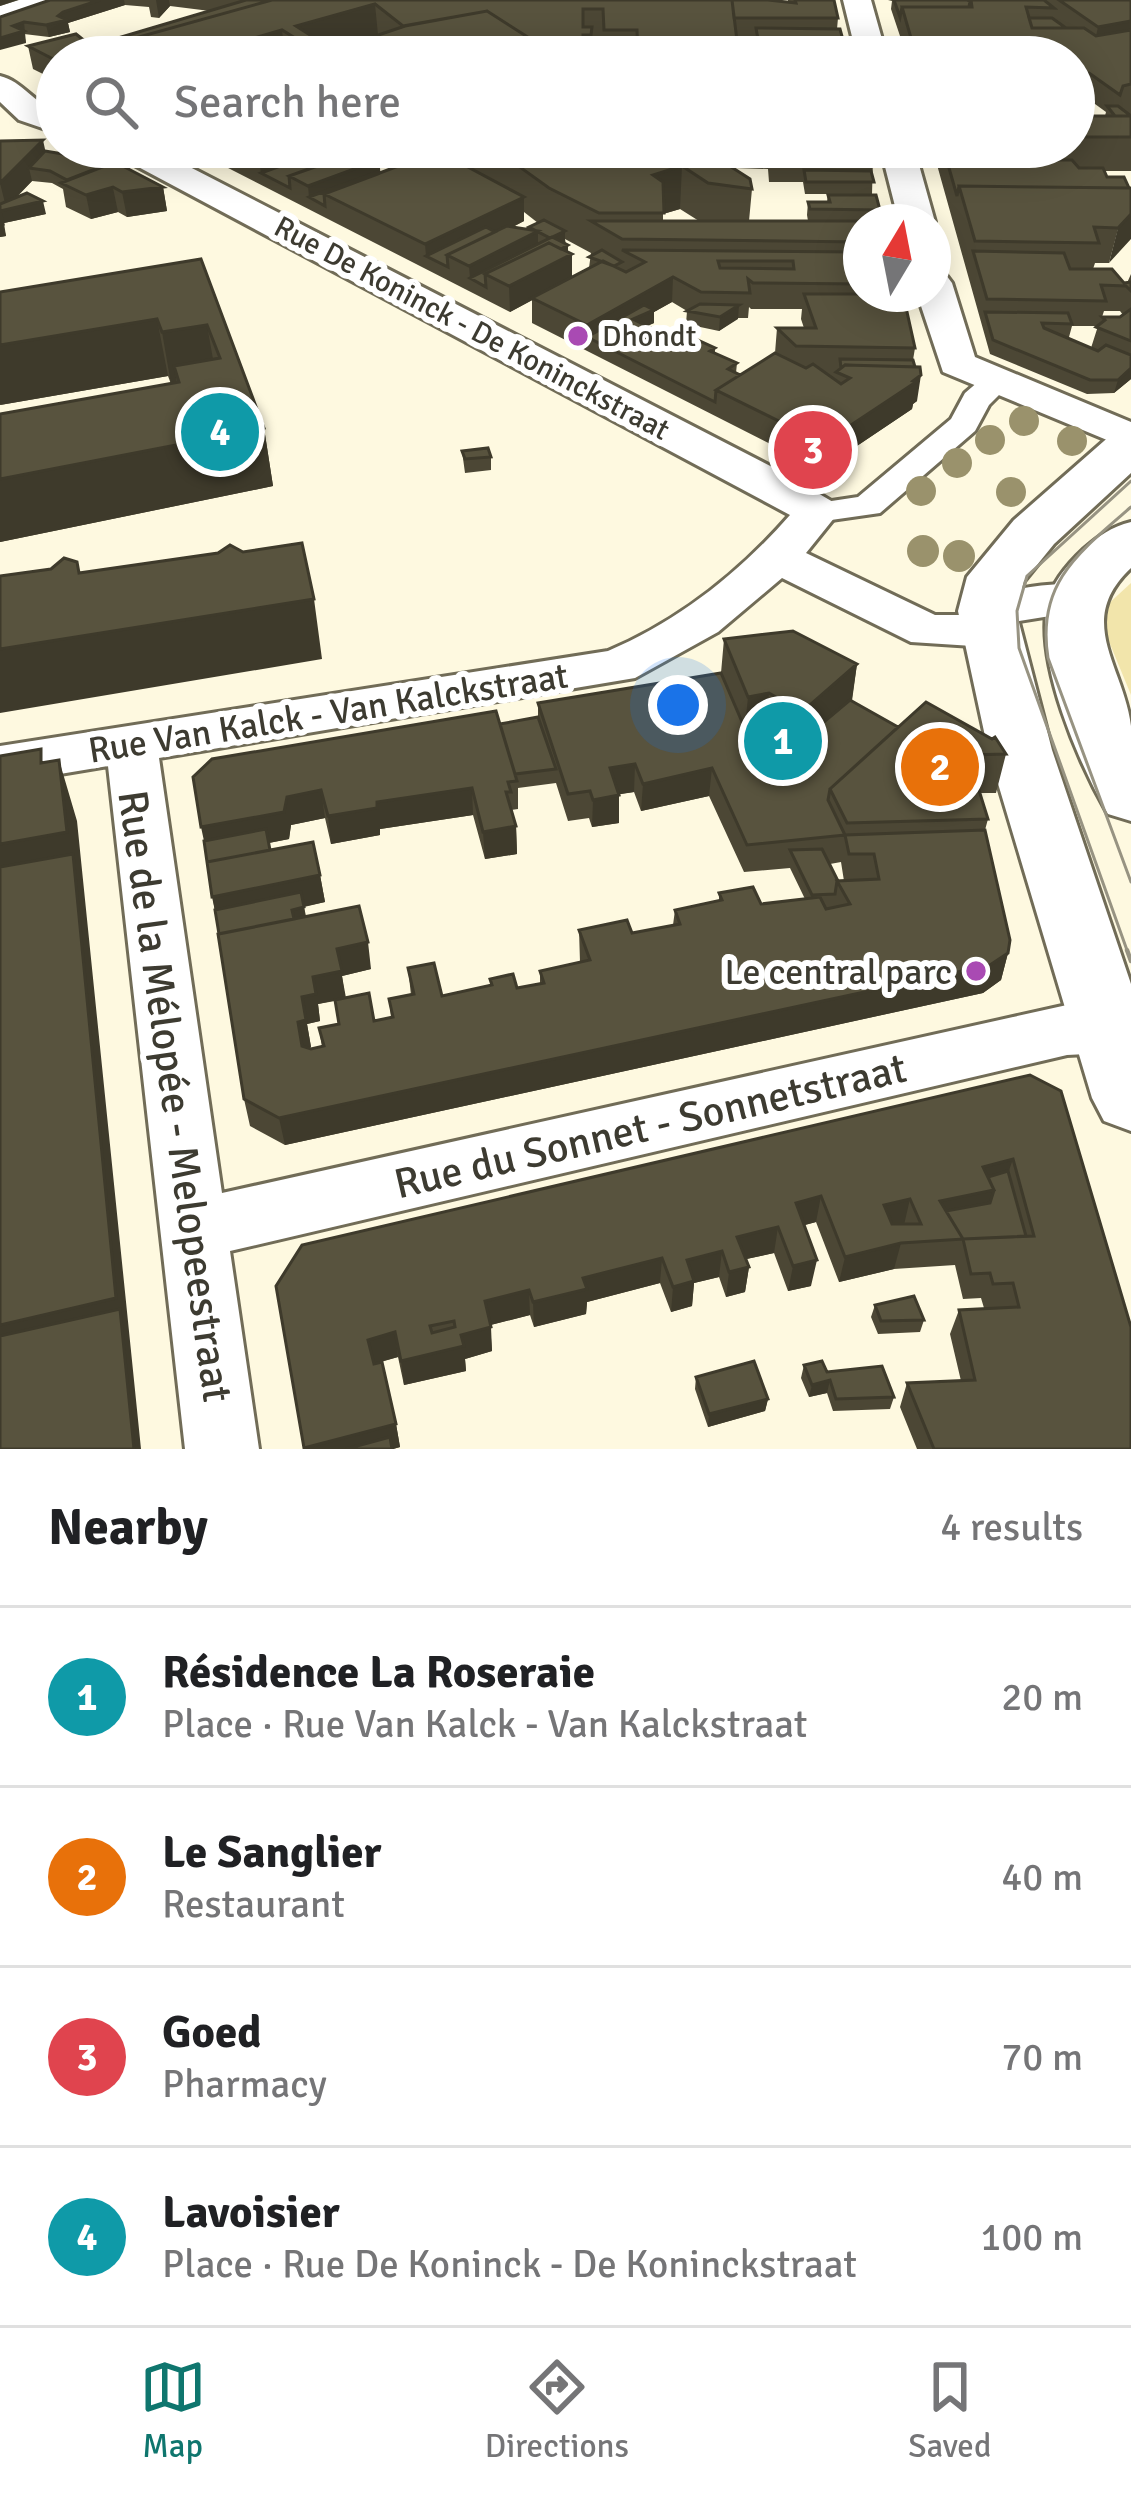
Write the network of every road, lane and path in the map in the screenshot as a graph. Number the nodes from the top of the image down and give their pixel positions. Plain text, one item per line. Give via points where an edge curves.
1 (48, 0) edge
2 (857, 0) edge
3 (0, 16) edge
4 (866, 36) edge
5 (0, 85) edge
6 (29, 121) edge
7 (166, 168) edge
8 (903, 168) edge
9 (912, 204) edge
10 (940, 312) edge
11 (997, 382) junction
12 (1131, 441) edge
13 (817, 512) junction
14 (1131, 539) edge
15 (779, 558) junction
16 (1077, 598) junction
17 (987, 621) junction
18 (131, 744) junction
19 (0, 765) edge
20 (1131, 797) edge
21 (1106, 1028) junction
22 (1131, 1098) edge
23 (194, 1229) junction
24 (222, 1449) edge

1 - 3 street
2 - 4 street
5 - 6 street
7 - 13 street, Rue De Koninck - De Koninckstraat
8 - 9 street
10 - 11 street via 952,358
11 - 12 street
11 - 13 street via 964,424 868,506
12 - 17 street via 995,578
13 - 15 street, Rue Van Kalck - Van Kalckstraat
14 - 16 street
15 - 17 street via 928,632
15 - 18 street, Rue Van Kalck - Van Kalckstraat via 653,652 618,666
16 - 17 street
16 - 20 street via 1074,644
17 - 21 street
18 - 19 street, Rue Van Kalck - Van Kalckstraat
18 - 23 street, Rue de la Mélopée - Melopeestraat
21 - 22 street
21 - 23 street, Rue du Sonnet - Sonnetstraat via 1067,1030
23 - 24 street, Rue de la Mélopée - Melopeestraat

